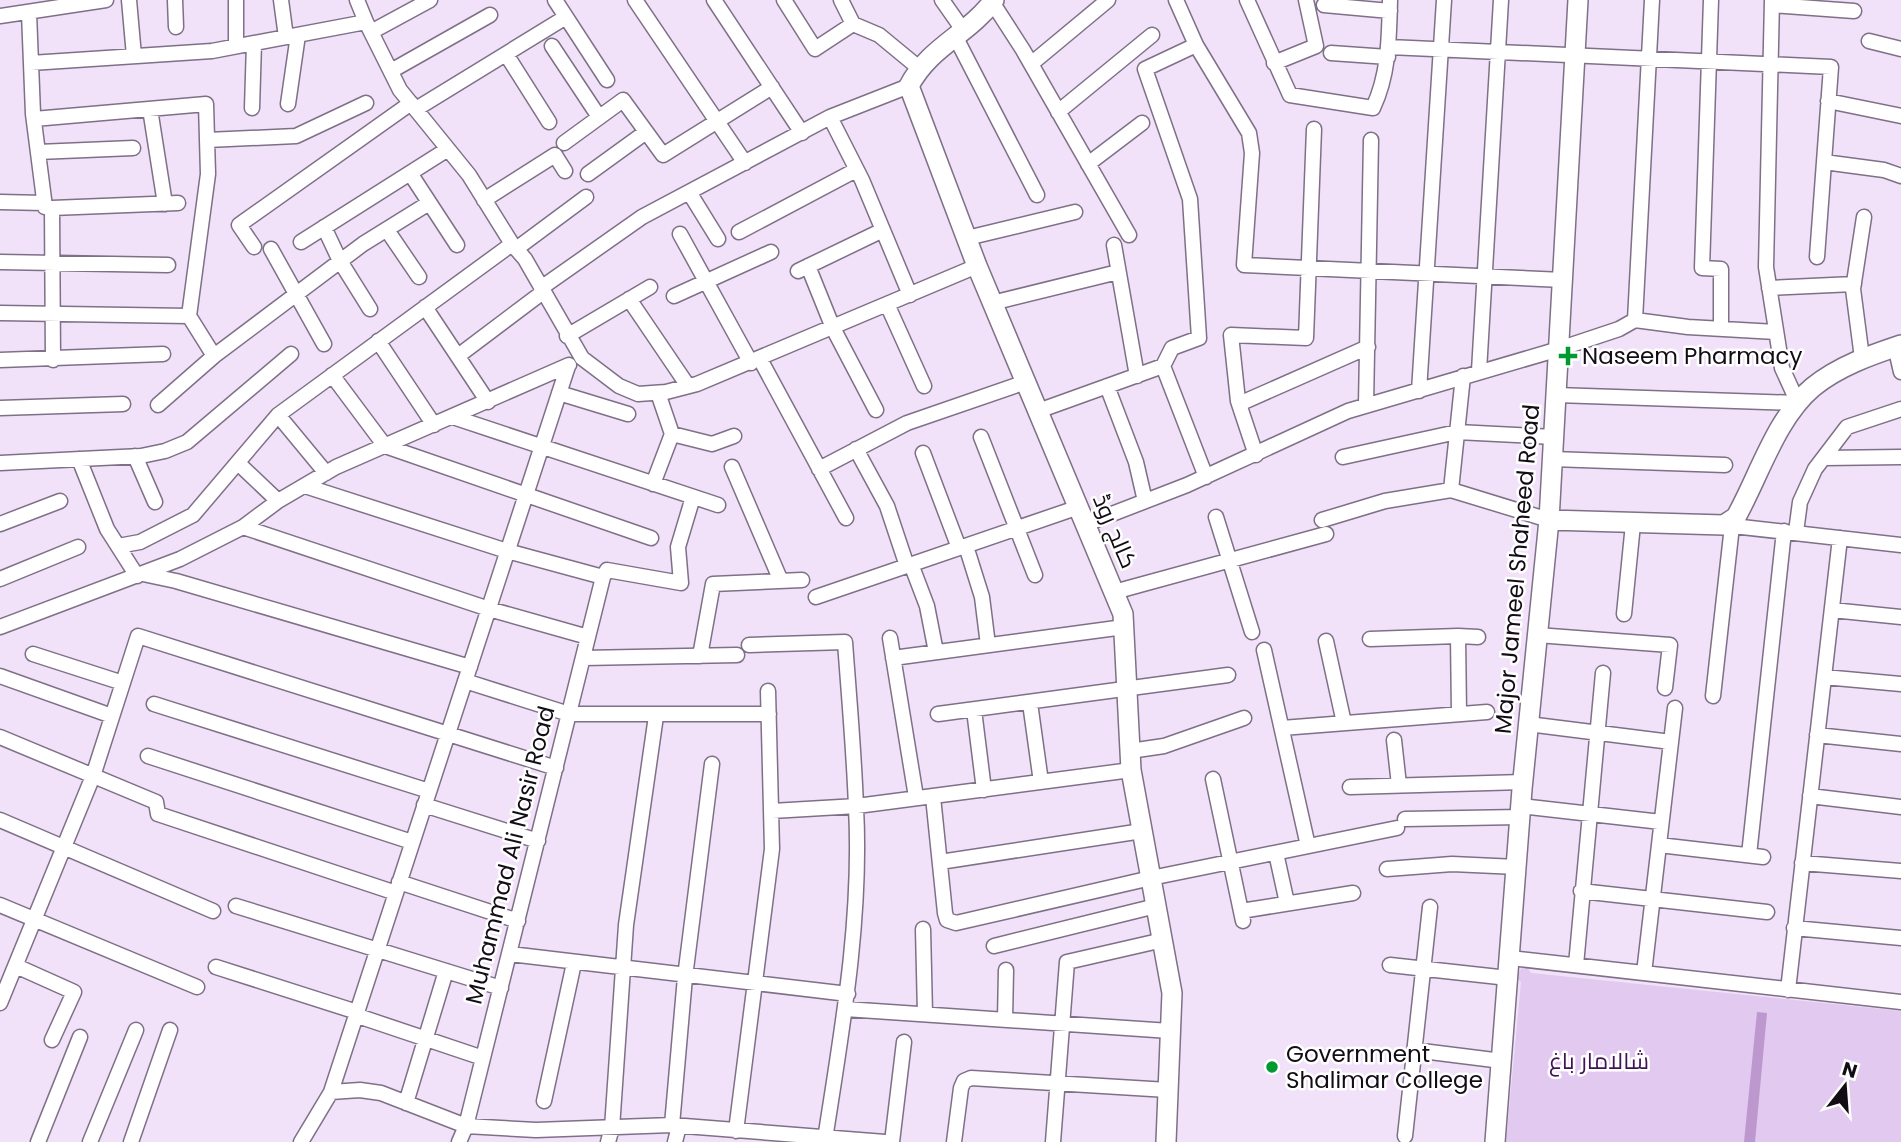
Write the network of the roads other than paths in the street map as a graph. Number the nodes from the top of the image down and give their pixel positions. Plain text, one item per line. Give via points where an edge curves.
1 (106, 0) edge
2 (129, 0) edge
3 (175, 0) edge
4 (236, 0) edge
5 (281, 0) edge
6 (357, 0) edge
7 (430, 0) edge
8 (555, 0) edge
9 (635, 0) edge
10 (714, 0) edge
11 (784, 0) edge
12 (841, 0) edge
13 (942, 0) edge
14 (1108, 0) edge
15 (1176, 0) edge
16 (1247, 0) edge
17 (1306, 0) edge
18 (1444, 0) edge
19 (1501, 0) edge
20 (1578, 0) edge
21 (1652, 0) edge
22 (1711, 0) edge
23 (993, 1) edge
24 (80, 2) edge
25 (1772, 3) edge
26 (1324, 5) dead end
27 (1390, 5) edge
28 (1854, 11) dead end
29 (29, 13) junction
30 (490, 15) dead end
31 (0, 16) edge
32 (566, 17) junction
33 (853, 24) junction
34 (176, 27) dead end
35 (369, 27) junction
36 (959, 33) junction
37 (292, 36) junction
38 (1152, 36) dead end
39 (1869, 40) dead end
40 (254, 43) junction
41 (1196, 45) junction
42 (236, 46) junction
43 (552, 46) dead end
44 (1440, 50) junction
45 (1901, 50) edge
46 (1388, 52) junction
47 (1331, 53) dead end
48 (1497, 53) junction
49 (506, 54) junction
50 (1574, 55) junction
51 (134, 56) junction
52 (1649, 58) junction
53 (1708, 62) junction
54 (31, 63) junction
55 (1274, 63) junction
56 (1031, 64) junction
57 (1770, 64) junction
58 (919, 68) junction
59 (391, 71) junction
60 (607, 80) dead end
61 (909, 86) junction
62 (772, 87) junction
63 (1828, 101) junction
64 (366, 103) dead end
65 (288, 104) dead end
66 (414, 106) junction
67 (252, 108) dead end
68 (150, 109) junction
69 (1058, 112) junction
70 (1901, 116) edge
71 (599, 117) junction
72 (830, 117) junction
73 (34, 119) junction
74 (717, 121) junction
75 (549, 122) dead end
76 (1142, 123) dead end
77 (1314, 129) dead end
78 (646, 132) junction
79 (802, 133) junction
80 (207, 140) junction
81 (1371, 140) dead end
82 (564, 143) dead end
83 (133, 148) dead end
84 (448, 149) junction
85 (38, 152) junction
86 (1824, 162) junction
87 (745, 163) junction
88 (1088, 164) junction
89 (856, 170) junction
90 (565, 171) dead end
91 (410, 173) junction
92 (588, 174) dead end
93 (1901, 176) edge
94 (689, 192) junction
95 (1037, 195) dead end
96 (586, 197) dead end
97 (484, 200) junction
98 (0, 202) edge
99 (429, 203) junction
100 (48, 205) junction
101 (1075, 212) dead end
102 (1864, 217) dead end
103 (324, 227) junction
104 (387, 230) junction
105 (883, 230) junction
106 (739, 232) dead end
107 (680, 234) dead end
108 (1129, 235) dead end
109 (967, 238) junction
110 (718, 239) dead end
111 (301, 242) dead end
112 (457, 245) dead end
113 (1114, 245) dead end
114 (514, 246) junction
115 (254, 247) dead end
116 (271, 249) dead end
117 (771, 252) dead end
118 (1816, 257) dead end
119 (52, 261) junction
120 (340, 261) junction
121 (0, 262) edge
122 (168, 265) dead end
123 (977, 266) junction
124 (1309, 268) junction
125 (1369, 271) junction
126 (1118, 272) junction
127 (1426, 274) junction
128 (419, 277) dead end
129 (1484, 277) junction
130 (1563, 280) junction
131 (707, 283) junction
132 (1854, 284) junction
133 (650, 287) dead end
134 (1769, 288) junction
135 (542, 290) junction
136 (296, 295) junction
137 (910, 295) junction
138 (674, 296) dead end
139 (629, 299) junction
140 (992, 303) junction
141 (887, 304) junction
142 (425, 307) junction
143 (370, 309) dead end
144 (0, 313) edge
145 (52, 315) junction
146 (189, 316) junction
147 (1635, 320) junction
148 (833, 328) junction
149 (1721, 329) junction
150 (1776, 332) junction
151 (567, 336) junction
152 (378, 341) junction
153 (324, 344) dead end
154 (1898, 346) edge
155 (1368, 347) junction
156 (1559, 349) junction
157 (163, 354) dead end
158 (291, 355) dead end
159 (214, 356) junction
160 (458, 356) junction
161 (582, 358) junction
162 (1862, 358) junction
163 (0, 360) edge
164 (53, 360) junction
165 (756, 361) junction
166 (568, 366) junction
167 (1163, 366) junction
168 (1479, 371) junction
169 (1901, 372) edge
170 (332, 374) junction
171 (1137, 376) junction
172 (1463, 376) junction
173 (1026, 382) junction
174 (688, 386) junction
175 (924, 386) dead end
176 (1107, 386) junction
177 (1419, 391) junction
178 (559, 393) junction
179 (658, 393) junction
180 (1556, 395) junction
181 (488, 402) junction
182 (123, 404) dead end
183 (1239, 404) junction
184 (1798, 404) junction
185 (159, 405) dead end
186 (1366, 405) junction
187 (0, 408) edge
188 (1901, 409) edge
189 (876, 410) dead end
190 (1038, 411) junction
191 (628, 414) dead end
192 (278, 415) junction
193 (453, 417) junction
194 (434, 425) junction
195 (1457, 432) junction
196 (672, 434) junction
197 (734, 436) dead end
198 (981, 437) dead end
199 (1554, 437) junction
200 (385, 446) junction
201 (542, 447) junction
202 (856, 449) junction
203 (923, 453) dead end
204 (1256, 455) junction
205 (135, 456) junction
206 (1343, 457) dead end
207 (1901, 457) edge
208 (1824, 458) junction
209 (79, 459) junction
210 (1552, 459) junction
211 (0, 463) edge
212 (238, 463) junction
213 (1725, 465) dead end
214 (732, 467) dead end
215 (819, 468) junction
216 (326, 473) junction
217 (1206, 477) junction
218 (653, 484) junction
219 (305, 486) junction
220 (1451, 491) junction
221 (526, 496) junction
222 (693, 497) junction
223 (60, 501) dead end
224 (278, 501) junction
225 (1145, 501) junction
226 (155, 502) dead end
227 (718, 505) dead end
228 (1082, 515) junction
229 (1216, 517) dead end
230 (846, 518) dead end
231 (1549, 520) junction
232 (0, 524) edge
233 (1633, 524) junction
234 (1728, 525) junction
235 (243, 527) junction
236 (1016, 529) junction
237 (1790, 531) junction
238 (651, 538) dead end
239 (1840, 538) junction
240 (1901, 545) edge
241 (118, 546) junction
242 (78, 547) dead end
243 (962, 547) junction
244 (507, 551) junction
245 (1230, 561) junction
246 (909, 565) junction
247 (140, 575) junction
248 (1035, 575) dead end
249 (603, 577) junction
250 (0, 579) edge
251 (802, 580) dead end
252 (782, 581) junction
253 (1114, 592) junction
254 (816, 597) dead end
255 (489, 609) junction
256 (1832, 610) junction
257 (1624, 614) dead end
258 (1901, 617) edge
259 (0, 627) edge
260 (1124, 627) junction
261 (1252, 632) dead end
262 (1537, 635) junction
263 (1458, 636) junction
264 (1478, 636) dead end
265 (588, 637) junction
266 (890, 638) dead end
267 (1370, 639) dead end
268 (1326, 641) dead end
269 (749, 645) dead end
270 (988, 645) junction
271 (1264, 650) dead end
272 (936, 652) junction
273 (33, 654) dead end
274 (737, 655) dead end
275 (700, 656) junction
276 (583, 657) junction
277 (893, 658) junction
278 (470, 667) junction
279 (1603, 673) dead end
280 (1228, 675) dead end
281 (0, 676) edge
282 (1824, 677) junction
283 (465, 681) junction
284 (123, 683) junction
285 (1901, 684) edge
286 (1665, 688) dead end
287 (1126, 689) junction
288 (768, 691) dead end
289 (1713, 695) dead end
290 (1030, 703) junction
291 (155, 704) dead end
292 (1675, 708) dead end
293 (974, 710) junction
294 (1488, 712) dead end
295 (569, 714) junction
296 (768, 714) junction
297 (938, 714) dead end
298 (1459, 714) junction
299 (112, 716) junction
300 (656, 716) junction
301 (1244, 718) dead end
302 (1344, 723) junction
303 (1528, 724) junction
304 (1282, 728) junction
305 (448, 733) junction
306 (1597, 733) junction
307 (1817, 736) junction
308 (0, 737) edge
309 (1394, 740) dead end
310 (1671, 742) junction
311 (1901, 744) edge
312 (148, 756) dead end
313 (1131, 761) junction
314 (712, 764) dead end
315 (556, 768) junction
316 (93, 776) junction
317 (1213, 779) dead end
318 (1041, 782) junction
319 (1522, 782) junction
320 (1399, 785) junction
321 (1350, 787) dead end
322 (984, 790) junction
323 (1810, 796) junction
324 (916, 797) junction
325 (933, 797) junction
326 (427, 798) junction
327 (856, 806) junction
328 (1901, 807) edge
329 (772, 811) junction
330 (1520, 811) junction
331 (1589, 814) junction
332 (0, 820) edge
333 (1661, 822) junction
334 (1142, 831) junction
335 (538, 841) junction
336 (412, 842) junction
337 (1659, 845) junction
338 (1308, 846) junction
339 (65, 847) junction
340 (1276, 853) junction
341 (940, 862) junction
342 (1231, 862) junction
343 (1801, 863) junction
344 (1517, 867) junction
345 (1387, 869) dead end
346 (1901, 871) edge
347 (1151, 878) junction
348 (397, 888) junction
349 (1581, 891) junction
350 (1353, 893) dead end
351 (1653, 899) junction
352 (1287, 903) junction
353 (0, 905) edge
354 (236, 906) dead end
355 (1156, 906) junction
356 (1430, 907) dead end
357 (213, 911) dead end
358 (1767, 912) dead end
359 (36, 919) junction
360 (518, 921) junction
361 (1794, 928) junction
362 (923, 929) dead end
363 (1901, 938) edge
364 (1163, 940) junction
365 (994, 946) dead end
366 (377, 950) junction
367 (510, 954) junction
368 (1510, 958) junction
369 (574, 963) junction
370 (1390, 965) dead end
371 (1576, 965) junction
372 (16, 966) junction
373 (216, 967) dead end
374 (1423, 968) junction
375 (622, 969) junction
376 (1006, 970) dead end
377 (446, 971) junction
378 (1644, 973) junction
379 (685, 977) junction
380 (1508, 978) junction
381 (755, 984) junction
382 (197, 987) dead end
383 (501, 988) junction
384 (1788, 990) junction
385 (848, 994) junction
386 (0, 1003) edge
387 (1901, 1003) edge
388 (845, 1009) junction
389 (356, 1014) junction
390 (925, 1014) junction
391 (1005, 1020) junction
392 (1063, 1024) junction
393 (136, 1030) dead end
394 (170, 1030) dead end
395 (1170, 1031) junction
396 (80, 1037) dead end
397 (425, 1039) junction
398 (52, 1040) dead end
399 (904, 1042) dead end
400 (1414, 1051) junction
401 (483, 1058) junction
402 (1502, 1061) junction
403 (1058, 1085) junction
404 (1168, 1090) junction
405 (331, 1092) junction
406 (544, 1101) dead end
407 (406, 1103) junction
408 (676, 1125) junction
409 (466, 1126) junction
410 (548, 1135) edge
411 (610, 1135) edge
412 (740, 1135) edge
413 (1405, 1136) dead end
414 (825, 1139) junction
415 (807, 1140) edge
416 (38, 1142) edge
417 (90, 1142) edge
418 (131, 1142) edge
419 (301, 1142) edge
420 (459, 1142) edge
421 (675, 1142) edge
422 (885, 1142) edge
423 (892, 1142) edge
424 (954, 1142) edge
425 (1053, 1142) edge
426 (1166, 1142) edge
427 (1495, 1142) edge

1 - 24 street
2 - 51 street
3 - 34 street
4 - 42 street
5 - 37 street
6 - 35 street
7 - 35 street
8 - 32 street
9 - 74 street
10 - 62 street
11 - 33 street via 815,49
12 - 33 street
13 - 36 street
14 - 56 street
15 - 41 street
16 - 55 street
17 - 55 street via 1316,46
18 - 44 street
19 - 48 street
20 - 50 street, Major Jameel Shaheed Road
21 - 52 street
22 - 53 street
23 - 36 street
23 - 56 street
24 - 29 street
25 - 28 street
25 - 57 street
26 - 27 street
27 - 46 street
29 - 31 street
29 - 54 street
30 - 59 street
32 - 49 street
32 - 60 street
33 - 58 street via 879,35
35 - 37 street
35 - 59 street
36 - 58 street
36 - 95 street
37 - 40 street
37 - 65 street
38 - 69 street
39 - 45 street
40 - 42 street
40 - 67 street
41 - 124 street via 1249,133 1252,153 1244,265
41 - 167 street via 1145,69 1190,199 1199,338 1172,348
42 - 51 street
43 - 71 street
44 - 46 street
44 - 48 street
44 - 127 street
46 - 47 street
46 - 55 street via 1383,87 1373,108 1290,95
48 - 50 street
48 - 129 street
49 - 66 street
49 - 75 street
50 - 52 street
50 - 130 street, Major Jameel Shaheed Road
51 - 54 street
52 - 53 street
52 - 147 street
53 - 57 street
53 - 149 street via 1702,268 1721,270
54 - 73 street
56 - 69 street
57 - 63 street via 1831,67
57 - 134 street
58 - 61 street
59 - 66 street
61 - 72 street
61 - 109 street, کالج روڈ
62 - 74 street
62 - 79 street
63 - 70 street
63 - 86 street
64 - 80 street via 296,136
66 - 84 street
66 - 115 street via 239,225
68 - 73 street
68 - 80 street via 206,104
68 - 100 street via 172,203
69 - 88 street
71 - 78 street via 623,100
71 - 82 street
72 - 79 street
72 - 89 street
73 - 85 street
74 - 78 street via 663,155
74 - 87 street
76 - 88 street
77 - 124 street
78 - 92 street
79 - 87 street
80 - 146 street via 208,174
81 - 125 street
83 - 85 street
84 - 91 street
84 - 97 street
85 - 100 street
86 - 93 street
86 - 118 street
87 - 94 street
88 - 108 street
89 - 105 street
89 - 106 street
90 - 97 street via 555,155
91 - 99 street
91 - 103 street
94 - 110 street
94 - 135 street via 642,217
96 - 114 street
97 - 114 street
98 - 100 street
99 - 104 street
99 - 112 street
100 - 119 street
101 - 109 street
102 - 132 street
103 - 111 street
103 - 120 street
104 - 120 street
104 - 128 street
105 - 137 street
105 - 148 street via 803,269
107 - 131 street
109 - 123 street, کالج روڈ
113 - 126 street
114 - 135 street
114 - 142 street
116 - 136 street
117 - 131 street
119 - 121 street
119 - 122 street
119 - 145 street
120 - 136 street
120 - 143 street
123 - 137 street
123 - 140 street, کالج روڈ
124 - 125 street
124 - 183 street via 1306,338 1231,335
125 - 127 street
125 - 155 street
126 - 140 street
126 - 171 street
127 - 129 street
127 - 177 street
129 - 130 street
129 - 168 street
130 - 156 street, Major Jameel Shaheed Road
131 - 138 street
131 - 165 street
132 - 134 street
132 - 162 street
133 - 139 street
134 - 150 street
135 - 151 street
135 - 160 street
136 - 153 street
136 - 159 street
137 - 141 street
139 - 151 street
139 - 174 street
140 - 173 street, کالج روڈ
141 - 148 street
141 - 175 street
142 - 152 street
142 - 160 street
144 - 145 street
145 - 146 street
145 - 164 street
146 - 159 street
147 - 149 street
147 - 156 street
148 - 165 street
148 - 189 street
149 - 150 street
150 - 184 street via 1782,368
151 - 161 street
152 - 170 street
152 - 194 street
154 - 162 street
154 - 169 street
155 - 183 street
155 - 186 street
156 - 168 street
156 - 180 street, Major Jameel Shaheed Road
157 - 164 street
158 - 205 street via 187,442
159 - 185 street
160 - 181 street
161 - 166 street
161 - 179 street via 619,386 638,394
162 - 184 street via 1813,387
163 - 164 street
165 - 174 street
165 - 215 street
166 - 178 street
166 - 181 street
167 - 171 street
167 - 217 street
168 - 172 street
170 - 192 street
170 - 200 street
171 - 176 street
172 - 177 street
172 - 195 street
173 - 190 street, کالج روڈ
173 - 202 street via 907,423
174 - 179 street
176 - 190 street
176 - 225 street via 1136,462
177 - 186 street
178 - 191 street
178 - 201 street
179 - 196 street
180 - 184 street
180 - 199 street, Major Jameel Shaheed Road
181 - 193 street
182 - 187 street
183 - 204 street
184 - 234 street
186 - 204 street
188 - 208 street via 1847,428
190 - 228 street, کالج روڈ
192 - 212 street
192 - 216 street
193 - 194 street
193 - 201 street
194 - 200 street
195 - 199 street
195 - 206 street
195 - 220 street
196 - 197 street via 712,444
196 - 218 street
198 - 236 street
199 - 210 street, Major Jameel Shaheed Road
200 - 216 street
200 - 221 street
201 - 218 street
201 - 221 street
202 - 215 street
202 - 246 street via 887,506
203 - 243 street
204 - 217 street
205 - 209 street
205 - 226 street
207 - 208 street
208 - 237 street
209 - 211 street
209 - 241 street
210 - 213 street
210 - 231 street, Major Jameel Shaheed Road
212 - 224 street
212 - 241 street via 193,515 140,542
214 - 252 street
215 - 230 street
216 - 219 street
217 - 225 street
218 - 222 street
219 - 224 street
219 - 244 street
220 - 231 street
220 - 245 street via 1385,501
221 - 238 street
221 - 244 street
222 - 227 street
222 - 249 street via 678,547 681,583 607,570
223 - 232 street
224 - 235 street
225 - 228 street
228 - 236 street
228 - 253 street, کالج روڈ
229 - 245 street
231 - 233 street
231 - 262 street, Major Jameel Shaheed Road
233 - 234 street
233 - 257 street
234 - 237 street
234 - 289 street
235 - 247 street
235 - 255 street
236 - 243 street
236 - 248 street
237 - 239 street
237 - 337 street via 1756,856
239 - 240 street
239 - 256 street
241 - 247 street
242 - 250 street
243 - 246 street
243 - 270 street via 982,597
244 - 249 street
244 - 255 street
245 - 253 street
245 - 261 street
246 - 254 street
246 - 272 street via 927,606
247 - 259 street
247 - 278 street via 176,581
249 - 265 street, Muhammad Ali Nasir Road
251 - 252 street
252 - 275 street via 713,584
253 - 260 street, کالج روڈ
255 - 265 street
255 - 278 street
256 - 258 street
256 - 282 street
260 - 270 street
260 - 287 street, کالج روڈ
262 - 286 street via 1670,645
262 - 303 street, Major Jameel Shaheed Road
263 - 264 street
263 - 267 street
263 - 298 street
265 - 276 street, Muhammad Ali Nasir Road
266 - 277 street
268 - 302 street
269 - 327 street via 845,642
270 - 272 street
271 - 304 street
272 - 277 street
273 - 284 street
274 - 275 street
275 - 276 street
276 - 295 street, Muhammad Ali Nasir Road
277 - 324 street
278 - 283 street
279 - 306 street
280 - 287 street
281 - 299 street
282 - 285 street
282 - 307 street
283 - 295 street
283 - 305 street
284 - 299 street
284 - 305 street via 136,641 142,636
287 - 290 street
287 - 313 street, کالج روڈ
288 - 296 street
290 - 293 street
290 - 318 street
291 - 326 street
292 - 310 street
293 - 297 street
293 - 322 street
294 - 298 street
295 - 300 street
295 - 315 street, Muhammad Ali Nasir Road
296 - 300 street
296 - 329 street
298 - 302 street
299 - 316 street
300 - 375 street
301 - 313 street
302 - 304 street
303 - 306 street
303 - 319 street, Major Jameel Shaheed Road
304 - 338 street
305 - 315 street
305 - 326 street
306 - 310 street
306 - 331 street
307 - 311 street
307 - 323 street
308 - 316 street
309 - 320 street
310 - 333 street
312 - 336 street
313 - 318 street
313 - 334 street, کالج روڈ
314 - 379 street
315 - 335 street, Muhammad Ali Nasir Road
316 - 339 street
316 - 348 street via 156,802 158,814
317 - 342 street
318 - 322 street
319 - 320 street
319 - 330 street, Major Jameel Shaheed Road
320 - 321 street
322 - 325 street
323 - 328 street
323 - 343 street
324 - 325 street
324 - 327 street
325 - 341 street
326 - 335 street
326 - 336 street
327 - 329 street
327 - 385 street
329 - 381 street via 772,849
330 - 331 street
330 - 338 street via 1401,823
330 - 344 street, Major Jameel Shaheed Road
331 - 333 street
331 - 349 street
332 - 339 street
333 - 337 street
334 - 341 street
334 - 347 street, کالج روڈ
335 - 360 street, Muhammad Ali Nasir Road
336 - 348 street
337 - 351 street
338 - 340 street
339 - 357 street
339 - 359 street
340 - 342 street
340 - 352 street
341 - 347 street via 944,913 956,923
342 - 347 street
342 - 352 street via 1242,916
343 - 346 street
343 - 361 street
344 - 345 street via 1452,864
344 - 368 street, Major Jameel Shaheed Road
347 - 355 street, کالج روڈ
348 - 360 street
348 - 366 street
349 - 351 street
349 - 371 street
350 - 352 street
351 - 358 street
351 - 378 street
353 - 359 street
354 - 366 street
355 - 364 street, کالج روڈ
355 - 365 street
356 - 374 street
359 - 372 street
359 - 382 street
360 - 367 street, Muhammad Ali Nasir Road
361 - 363 street
361 - 384 street
362 - 390 street
364 - 392 street via 1068,962
364 - 395 street, کالج روڈ via 1172,992
366 - 377 street
366 - 389 street
367 - 369 street
367 - 383 street, Muhammad Ali Nasir Road
368 - 371 street
368 - 380 street, Major Jameel Shaheed Road
369 - 375 street
369 - 406 street
370 - 374 street
371 - 378 street
372 - 386 street
372 - 398 street via 74,992
373 - 389 street
374 - 380 street
374 - 400 street
375 - 379 street
375 - 411 street
376 - 391 street
377 - 383 street
377 - 397 street
378 - 384 street
379 - 381 street
379 - 408 street
380 - 402 street, Major Jameel Shaheed Road
381 - 385 street
381 - 412 street
383 - 401 street, Muhammad Ali Nasir Road
384 - 387 street
385 - 388 street
388 - 390 street
388 - 414 street
389 - 397 street
389 - 405 street
390 - 391 street
391 - 392 street
392 - 395 street
392 - 403 street
393 - 417 street
394 - 418 street
395 - 404 street, کالج روڈ
396 - 416 street
397 - 401 street
397 - 407 street
399 - 423 street
400 - 402 street
400 - 413 street
401 - 409 street, Muhammad Ali Nasir Road
402 - 427 street, Major Jameel Shaheed Road
403 - 404 street
403 - 424 street via 964,1081
403 - 425 street
404 - 426 street, کالج روڈ
405 - 407 street via 360,1090
405 - 419 street
407 - 409 street
408 - 411 street
408 - 412 street
408 - 421 street
409 - 410 street
409 - 420 street, Muhammad Ali Nasir Road
410 - 411 street
412 - 415 street
414 - 415 street
414 - 422 street

